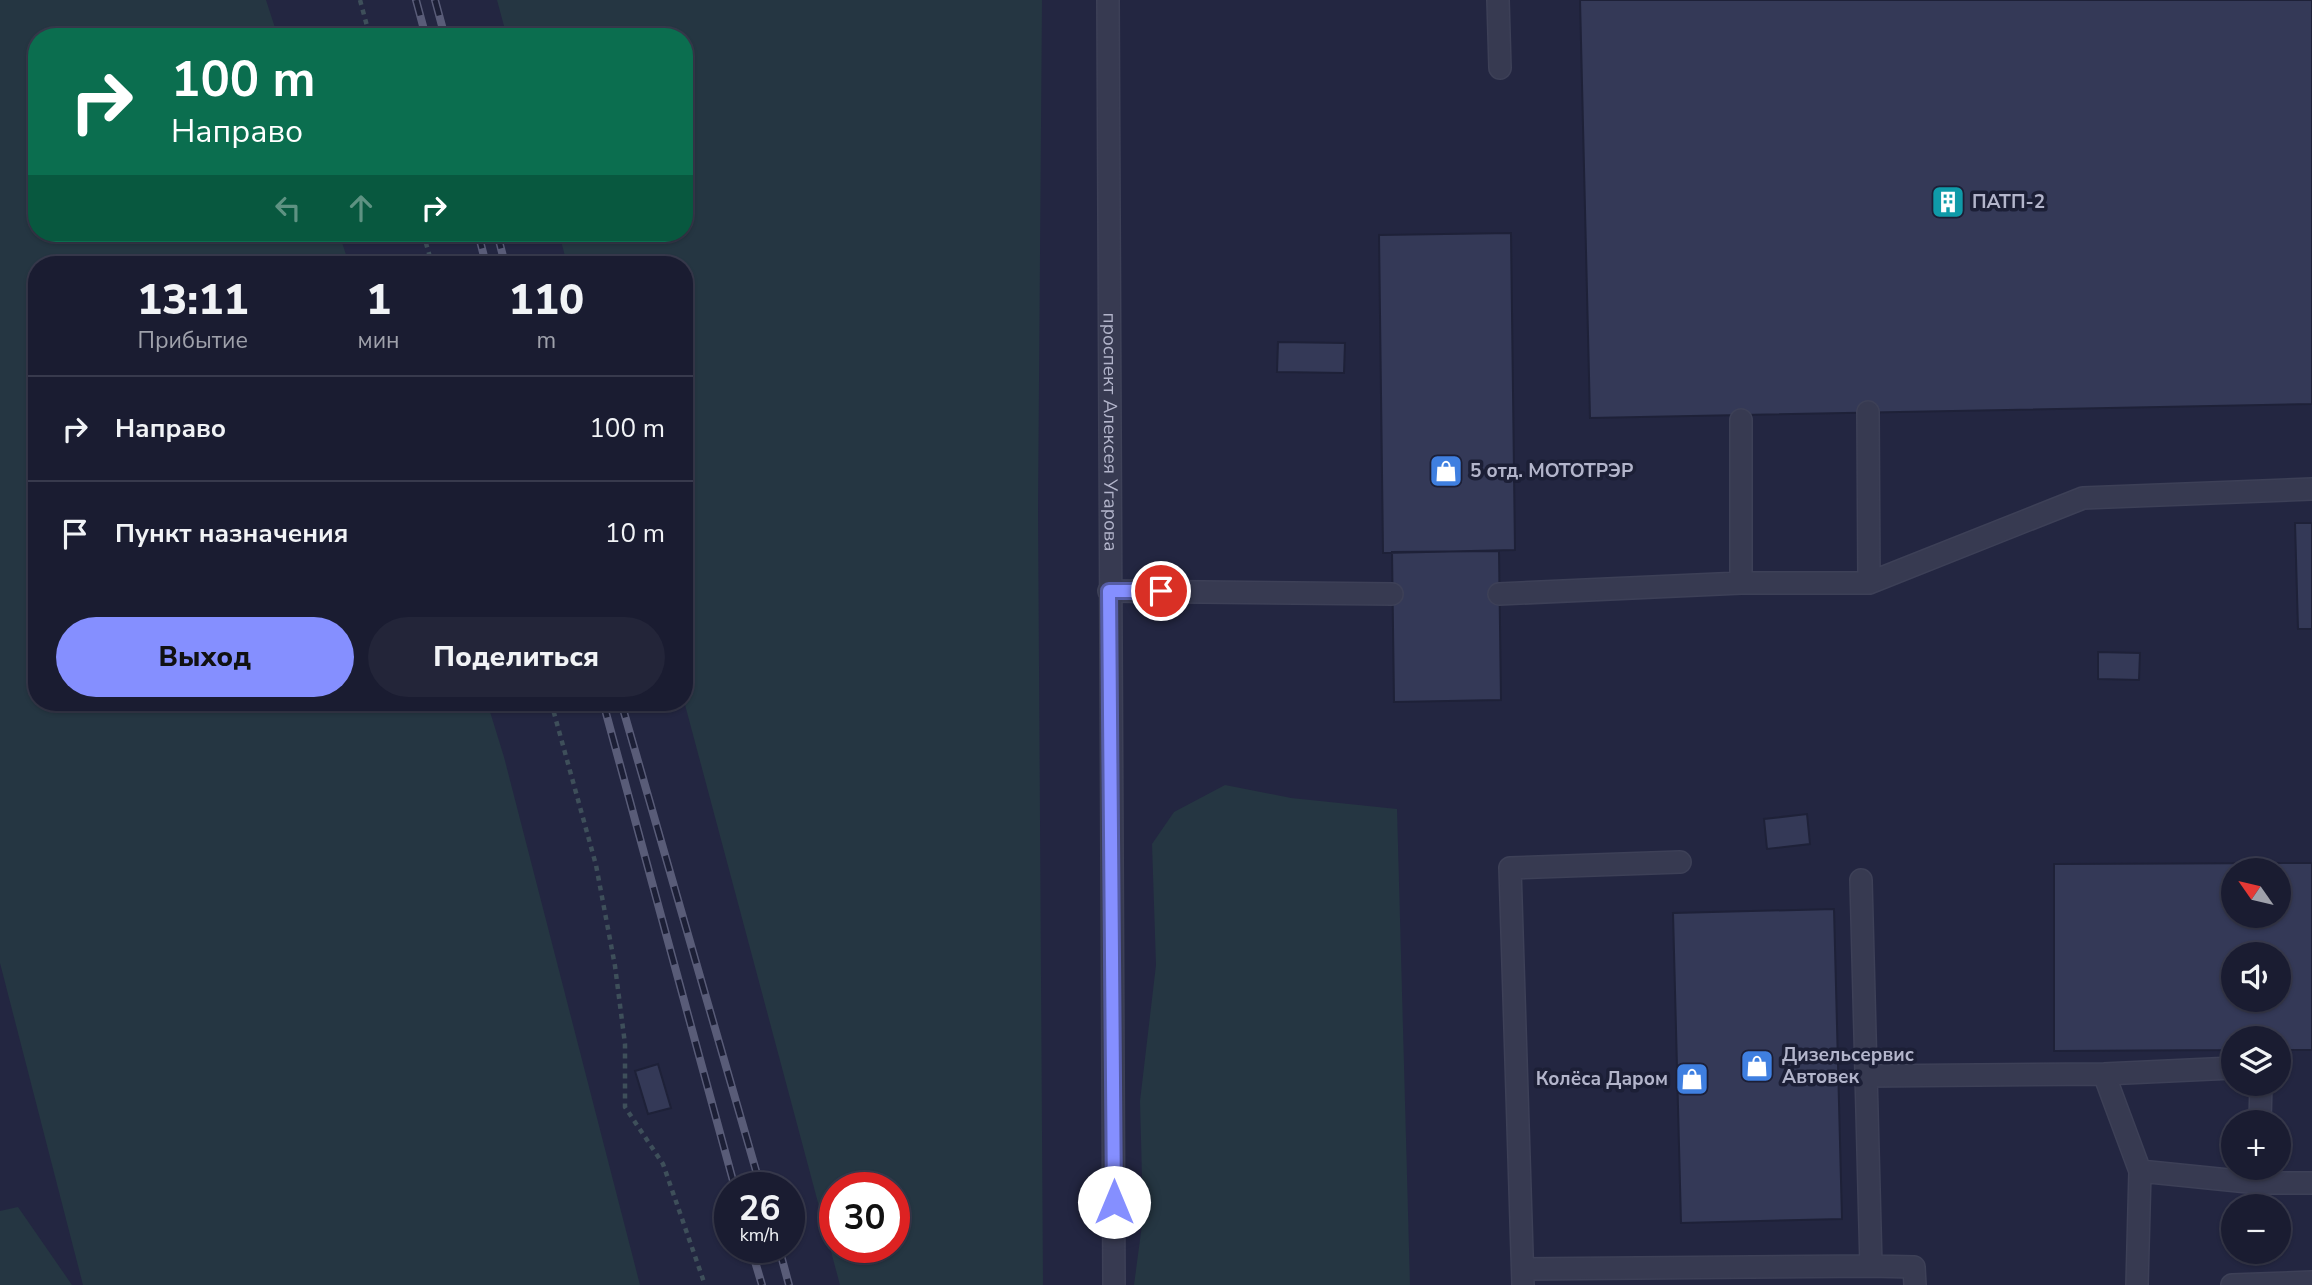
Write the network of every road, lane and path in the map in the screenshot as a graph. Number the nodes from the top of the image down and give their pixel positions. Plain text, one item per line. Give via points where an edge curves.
1 (360, 0) edge
2 (1108, 0) edge
3 (1499, 0) edge
4 (368, 28) edge
5 (1500, 68) dead end
6 (1868, 412) dead end
7 (1741, 419) dead end
8 (2312, 489) edge
9 (1741, 583) junction
10 (1869, 583) junction
11 (1109, 591) junction
12 (1392, 594) dead end
13 (1499, 594) dead end
14 (553, 711) edge
15 (1680, 862) dead end
16 (1861, 880) dead end
17 (2221, 1069) edge
18 (2105, 1074) junction
19 (1867, 1076) junction
20 (2140, 1171) junction
21 (2221, 1174) edge
22 (2291, 1180) edge
23 (2312, 1183) edge
24 (1871, 1266) junction
25 (1523, 1277) edge
26 (2312, 1283) edge
27 (705, 1285) edge
28 (1114, 1285) edge
29 (1915, 1285) edge
30 (2137, 1285) edge
31 (2232, 1285) edge

1 - 4 path
2 - 11 street, проспект Алексея Угарова
3 - 5 street
6 - 10 street
7 - 9 street
8 - 10 street via 2083,498
9 - 10 street
9 - 13 street
11 - 12 street
11 - 28 street, проспект Алексея Угарова
14 - 27 path via 596,865 615,966 625,1044 625,1107 663,1164
15 - 25 street via 1510,868
16 - 19 street
17 - 18 street
18 - 19 street
18 - 20 street
19 - 24 street
20 - 21 street
20 - 30 street
22 - 23 street
24 - 25 street
24 - 29 street via 1914,1267
26 - 31 street

